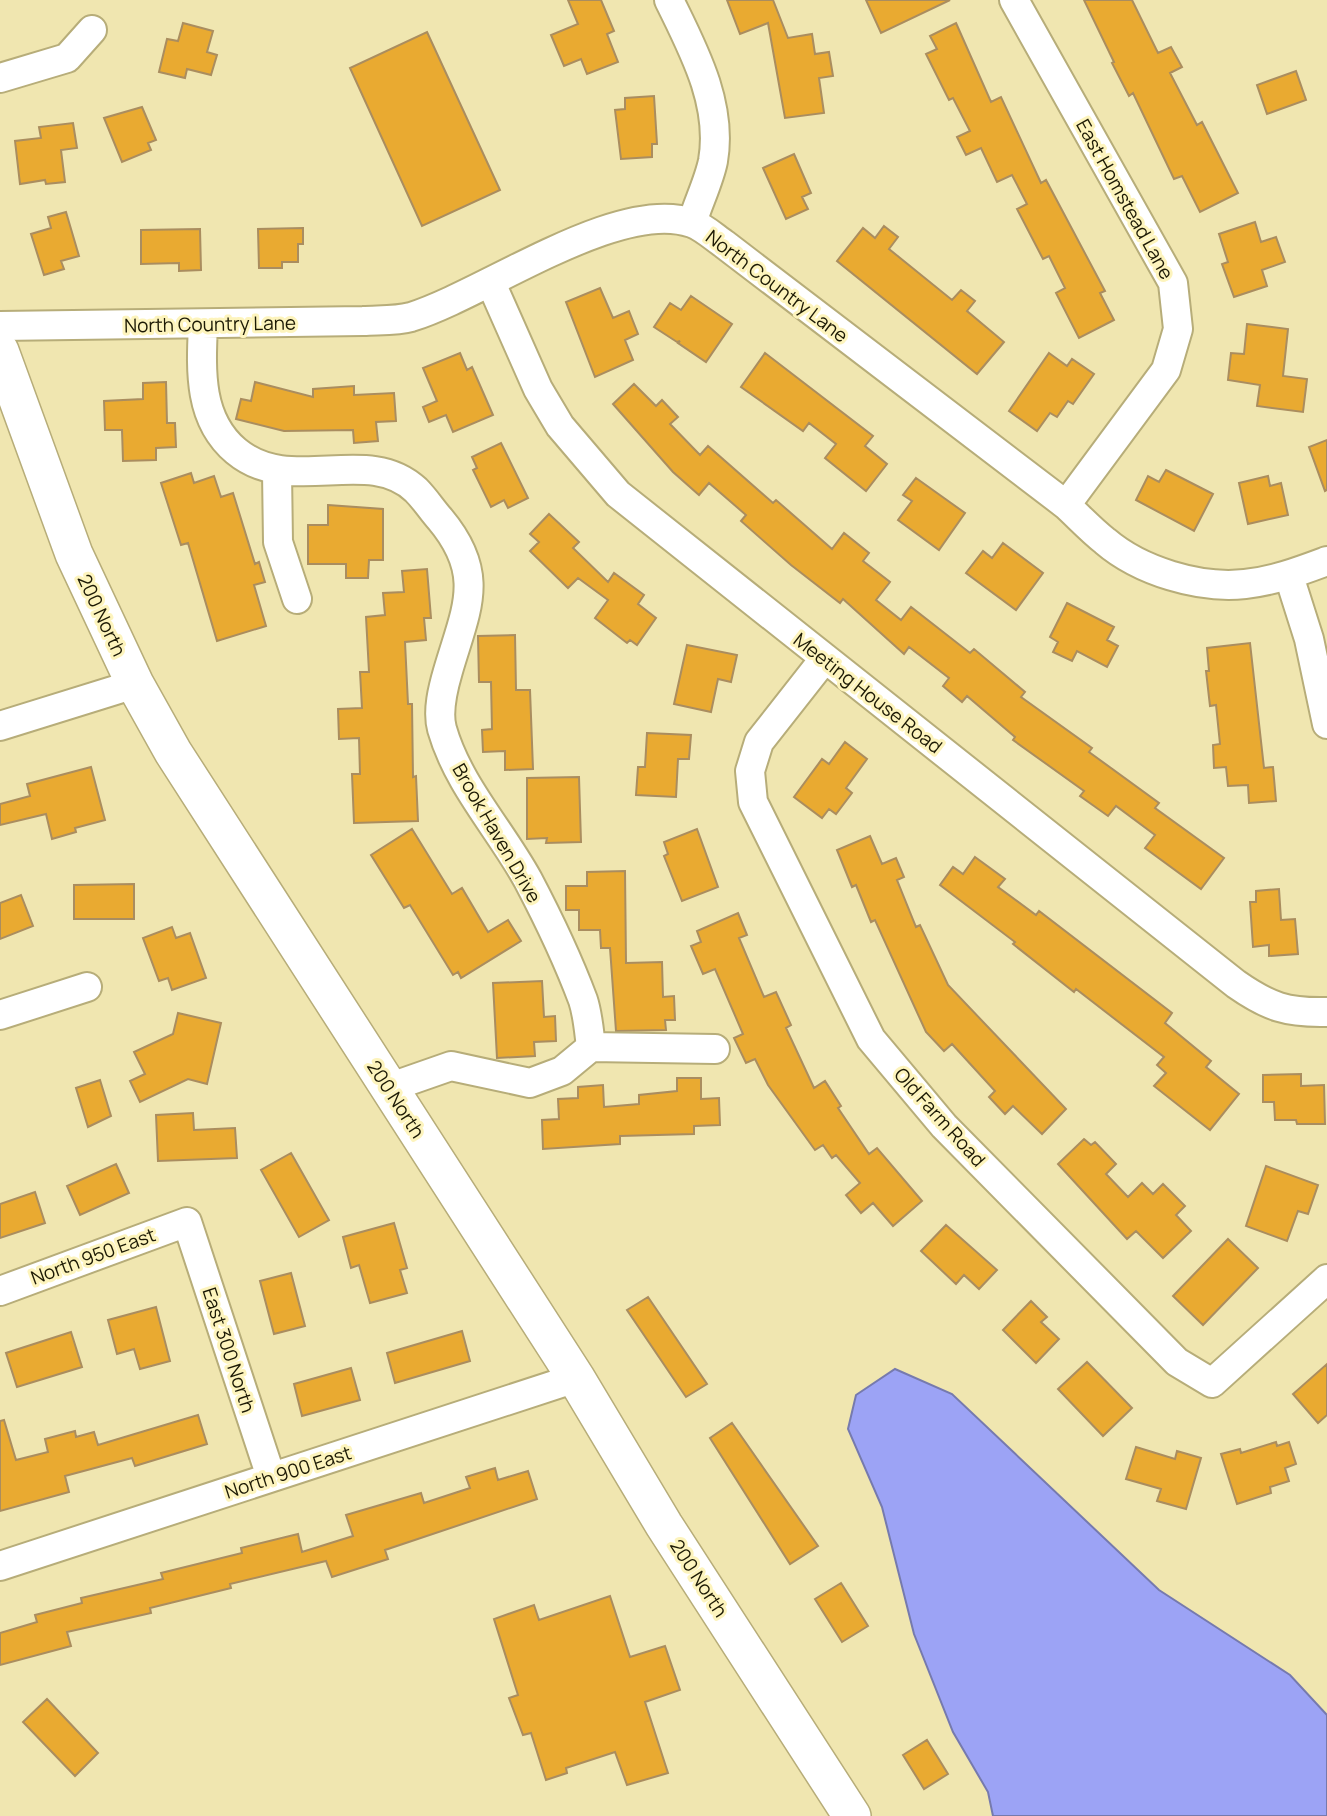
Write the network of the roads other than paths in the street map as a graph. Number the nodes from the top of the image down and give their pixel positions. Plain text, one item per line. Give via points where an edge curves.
1 (669, 0) edge
2 (1014, 0) edge
3 (92, 30) dead end
4 (0, 78) edge
5 (692, 223) junction
6 (491, 284) junction
7 (204, 324) junction
8 (0, 326) edge
9 (0, 351) edge
10 (277, 472) junction
11 (1066, 505) junction
12 (1327, 561) edge
13 (1289, 576) junction
14 (297, 599) dead end
15 (825, 658) junction
16 (135, 684) junction
17 (1327, 724) edge
18 (0, 726) edge
19 (87, 987) dead end
20 (1327, 1012) edge
21 (0, 1015) edge
22 (591, 1047) junction
23 (715, 1049) dead end
24 (388, 1088) junction
25 (187, 1222) joint
26 (1327, 1279) edge
27 (0, 1291) edge
28 (576, 1378) junction
29 (271, 1477) junction
30 (0, 1566) edge
31 (852, 1816) edge

1 - 5 street via 701,65 713,116 713,161
2 - 11 street, East Homstead Lane via 1173,283 1175,294 1178,329 1167,370
3 - 4 street via 66,58
5 - 6 street, North Country Lane via 647,218 626,223 588,236
5 - 11 street, North Country Lane
6 - 7 street, North Country Lane via 410,317
6 - 15 street, Meeting House Road via 538,389 584,458 618,494
7 - 8 street, North Country Lane
7 - 10 street, Brook Haven Drive via 201,366 208,413 226,443 249,462
9 - 16 main road, 200 North via 56,510
10 - 14 street via 278,542
10 - 22 street, Brook Haven Drive via 371,470 396,476 416,490 457,539 469,568 468,602 442,690 441,726 455,763 528,880 584,1002
11 - 13 street, North Country Lane via 1107,543 1153,570 1216,584
12 - 13 street, North Country Lane
13 - 17 street
15 - 20 street, Meeting House Road via 1245,990 1265,1004 1298,1013
15 - 26 street, Old Farm Road via 759,743 750,771 753,802 871,1039 908,1085 1178,1362 1212,1383
16 - 18 street
16 - 24 main road, 200 North via 173,752
19 - 21 street
22 - 23 street
22 - 24 street via 562,1071 530,1083 451,1066
24 - 28 main road, 200 North
25 - 27 street, North 950 East
25 - 29 street, East 300 North
28 - 29 street, North 900 East
28 - 31 main road, 200 North via 664,1525
29 - 30 street, North 900 East

